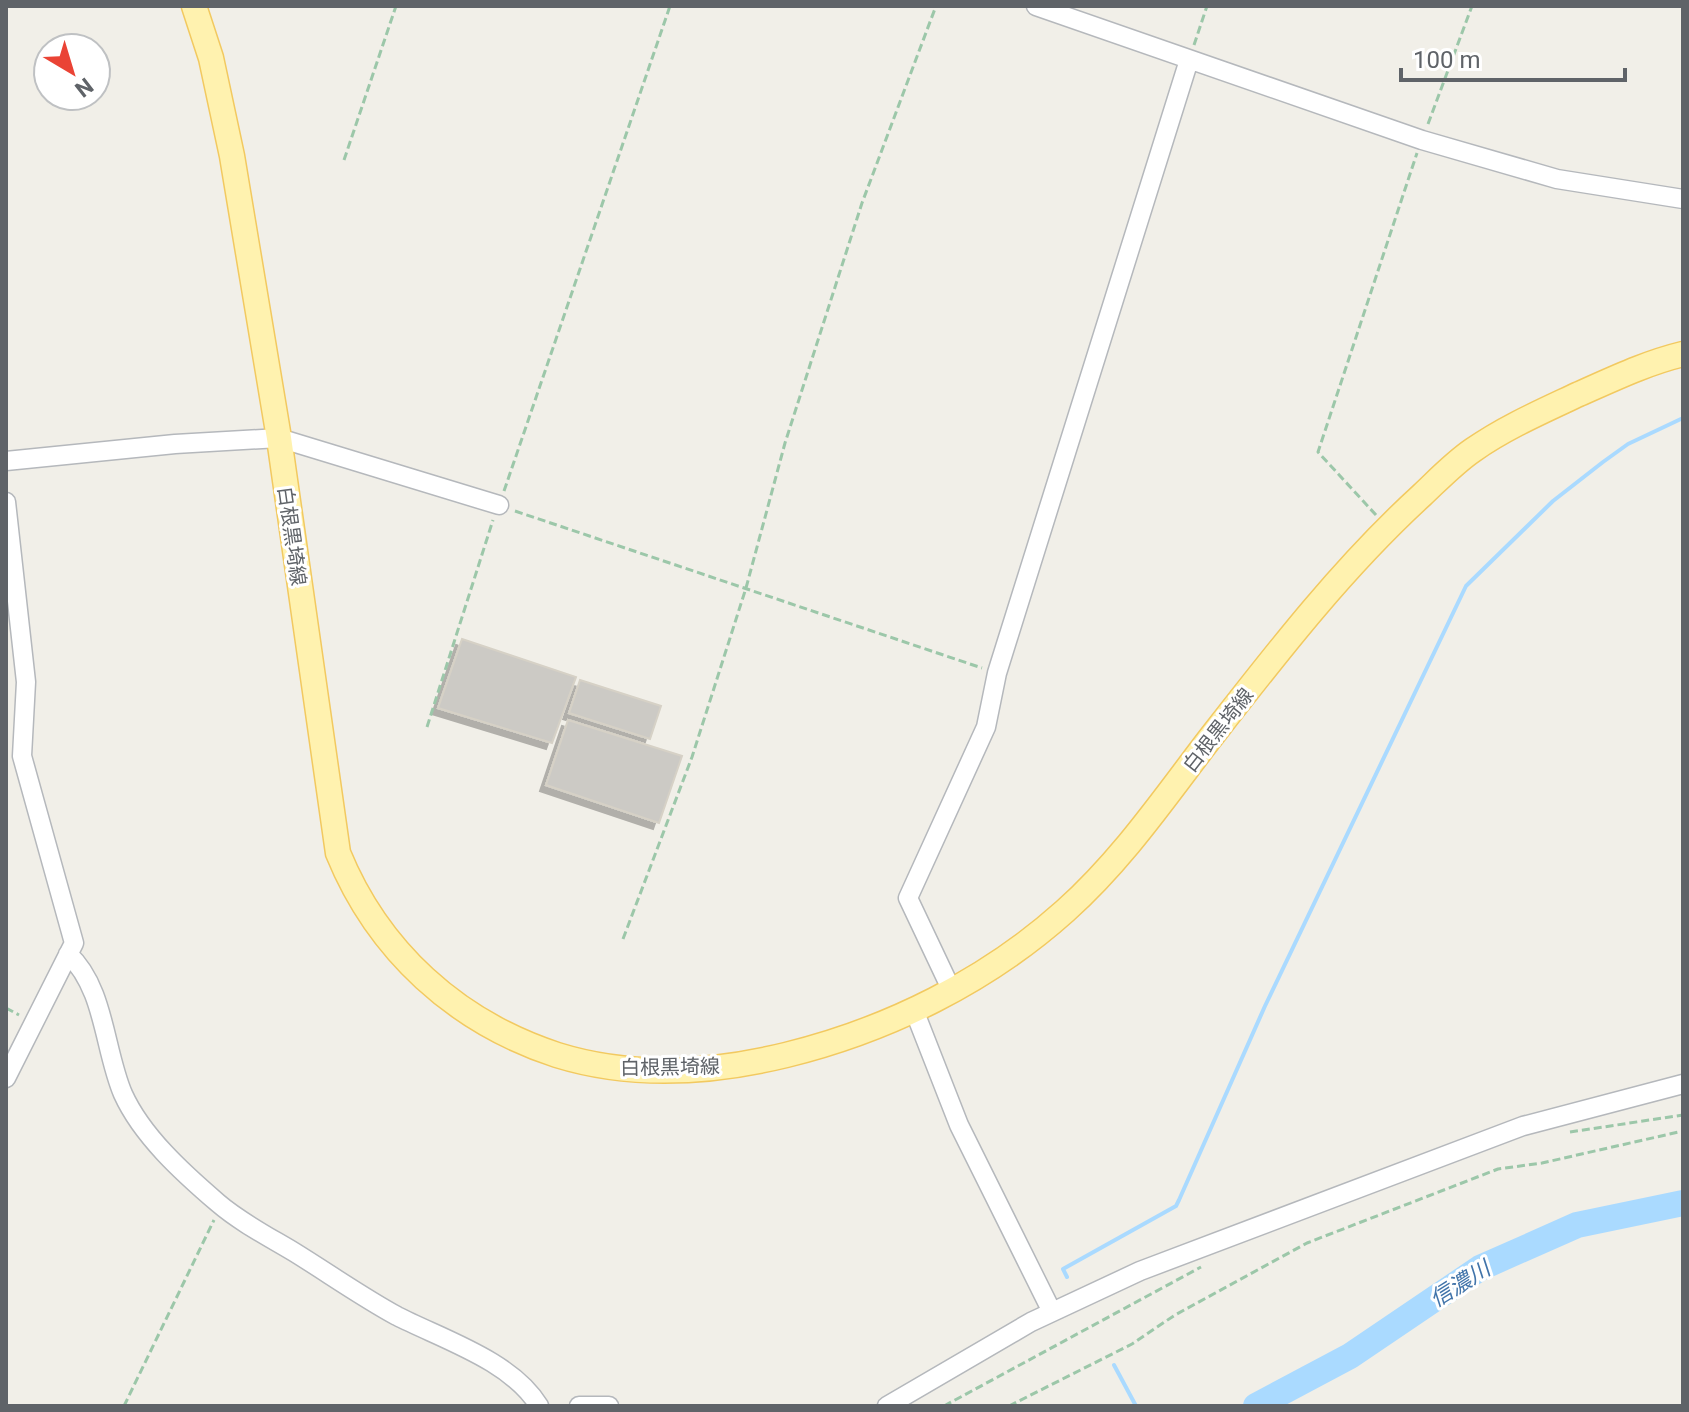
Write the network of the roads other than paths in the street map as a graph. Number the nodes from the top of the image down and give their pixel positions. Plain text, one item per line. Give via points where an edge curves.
1 (194, 6) edge
2 (1036, 6) edge
3 (1189, 60) junction
4 (1683, 197) edge
5 (1683, 354) edge
6 (279, 438) junction
7 (6, 461) edge
8 (6, 502) edge
9 (499, 505) road end
10 (12, 615) edge
11 (68, 954) junction
12 (952, 991) junction
13 (914, 1010) junction
14 (6, 1078) edge
15 (1683, 1084) edge
16 (1052, 1312) junction
17 (539, 1406) edge
18 (579, 1406) edge
19 (609, 1406) edge
20 (887, 1406) edge

1 - 6 main road, 白根黒埼線 via 222,103
2 - 3 street
3 - 4 street via 1422,140 1557,179
3 - 12 street via 997,673 986,727 908,898
5 - 12 main road, 白根黒埼線 via 1623,374 1467,453 1333,585 1105,872 1039,934
6 - 7 street
6 - 9 street
6 - 13 main road, 白根黒埼線 via 338,853 373,923 433,987 504,1034 583,1063 621,1069 758,1062
8 - 10 street
10 - 11 street via 26,682 22,756 68,913 74,943
11 - 14 street
11 - 17 street via 78,963 97,1003 113,1065 136,1118 176,1164 220,1206 396,1315 481,1356 531,1393
12 - 13 main road, 白根黒埼線
13 - 16 street via 959,1125
15 - 16 street via 1523,1126 1140,1271
16 - 20 street
18 - 19 street

